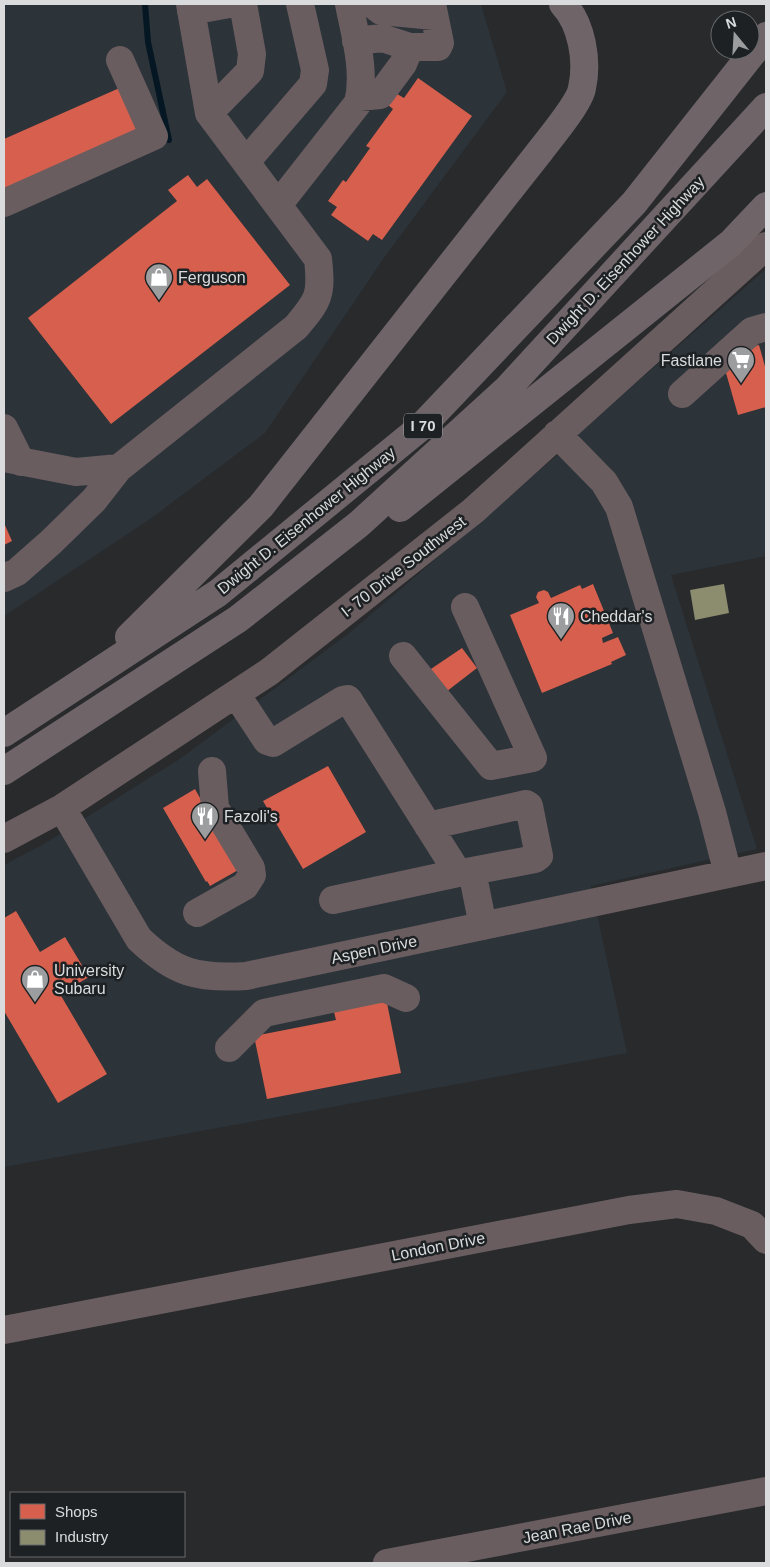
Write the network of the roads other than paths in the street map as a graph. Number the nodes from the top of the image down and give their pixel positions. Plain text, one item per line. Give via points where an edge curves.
1 (229, 4) edge
2 (242, 4) edge
3 (300, 4) edge
4 (349, 4) edge
5 (372, 4) edge
6 (563, 4) edge
7 (190, 7) edge
8 (433, 10) edge
9 (766, 36) edge
10 (356, 41) junction
11 (410, 47) junction
12 (120, 60) dead end
13 (360, 97) junction
14 (766, 107) edge
15 (209, 113) junction
16 (246, 162) junction
17 (4, 203) edge
18 (278, 205) junction
19 (766, 206) edge
20 (766, 246) edge
21 (766, 326) edge
22 (682, 394) dead end
23 (4, 428) edge
24 (557, 434) junction
25 (12, 460) edge
26 (119, 468) junction
27 (359, 524) junction
28 (4, 578) edge
29 (465, 607) dead end
30 (403, 656) dead end
31 (87, 679) junction
32 (236, 694) junction
33 (4, 733) edge
34 (4, 771) edge
35 (212, 771) dead end
36 (62, 808) junction
37 (428, 826) junction
38 (4, 839) edge
39 (766, 866) edge
40 (465, 872) junction
41 (728, 874) junction
42 (333, 900) dead end
43 (197, 913) dead end
44 (483, 926) junction
45 (256, 974) junction
46 (406, 998) dead end
47 (264, 1013) junction
48 (229, 1048) dead end
49 (766, 1240) edge
50 (4, 1330) edge
51 (766, 1491) edge
52 (387, 1563) edge

1 - 7 street
2 - 15 street via 252,54 250,71
3 - 16 street via 315,70 313,84
4 - 10 street
5 - 8 street via 380,11
6 - 31 highway via 571,12 580,32 582,90 552,135 260,506
7 - 15 street
8 - 11 street via 440,43 438,47
9 - 31 highway, Dwight D. Eisenhower Highway / I 70 via 634,203 421,427 218,593
10 - 11 street via 389,39
10 - 13 street
11 - 13 street via 403,64 380,95
12 - 17 street via 154,136
13 - 18 street
14 - 27 highway, Dwight D. Eisenhower Highway / I 70 via 508,388
15 - 16 street
16 - 18 street
18 - 26 street via 318,259 321,286 315,305 296,327
19 - 27 highway via 731,243 404,507
20 - 24 street, I- 70 Drive Southwest
21 - 22 street via 752,331
23 - 25 street
24 - 32 street, I- 70 Drive Southwest via 472,511 269,672
24 - 41 street via 604,482 619,507
25 - 26 street via 76,472
26 - 28 street via 94,500 51,542 17,572
27 - 34 highway, Dwight D. Eisenhower Highway / I 70 via 238,619
29 - 30 street via 534,758 491,766
31 - 33 highway, Dwight D. Eisenhower Highway / I 70
32 - 36 street, I- 70 Drive Southwest
32 - 37 street via 267,741 273,743 348,699
35 - 43 street via 215,808 252,875 245,886
36 - 38 street, I- 70 Drive Southwest
36 - 45 street, Aspen Drive via 139,939 155,954 184,970 212,978
37 - 40 street
37 - 40 street via 526,804 530,806 539,856
39 - 41 street, Aspen Drive
40 - 42 street
40 - 44 street
41 - 44 street, Aspen Drive
44 - 45 street, Aspen Drive
45 - 47 street
46 - 47 street via 384,988
47 - 48 street
49 - 50 street, London Drive via 752,1225 716,1211 677,1204 629,1210
51 - 52 street, Jean Rae Drive

